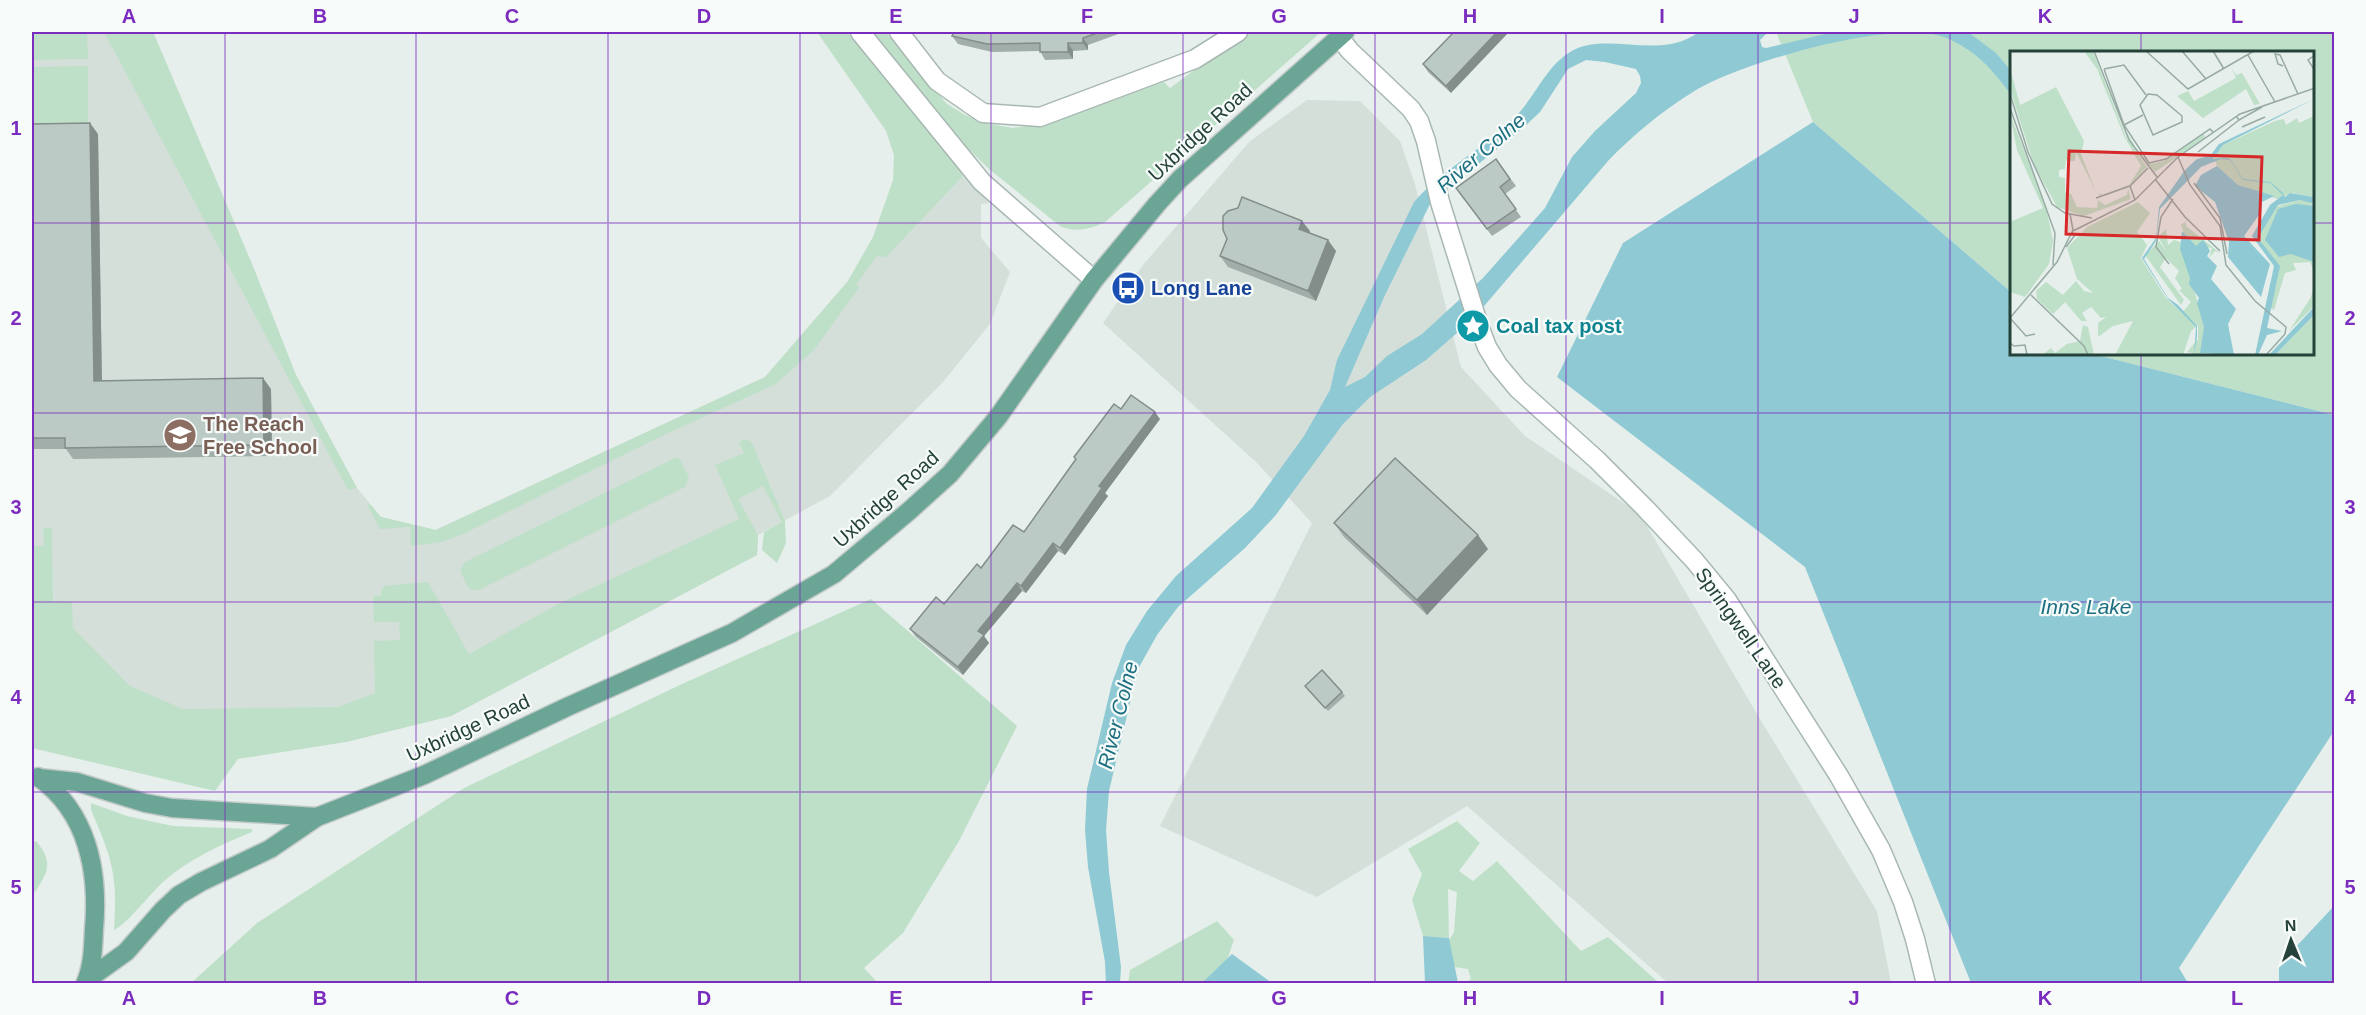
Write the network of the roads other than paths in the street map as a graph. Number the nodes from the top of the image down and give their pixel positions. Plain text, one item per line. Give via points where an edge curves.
1 (860, 32) edge
2 (899, 32) edge
3 (1238, 32) edge
4 (1342, 34) edge
5 (1094, 280) junction
6 (35, 776) edge
7 (317, 817) junction
8 (86, 982) edge
9 (1926, 984) edge

1 - 5 street via 982,182
2 - 3 street via 937,81 983,113 1040,117 1195,59
4 - 5 main road, Uxbridge Road via 1180,179
4 - 9 street, Springwell Lane via 1350,51 1419,121 1466,286 1487,347 1498,365 1518,389 1645,508 1727,600 1839,776 1881,850 1903,902
5 - 7 main road, Uxbridge Road via 998,417 951,474 834,574 732,633 424,775
6 - 7 main road, Uxbridge Road via 77,782 172,808
6 - 8 main road via 68,808 86,840 90,856 96,900 92,962
7 - 8 main road, Uxbridge Road via 270,849 179,895 126,952

